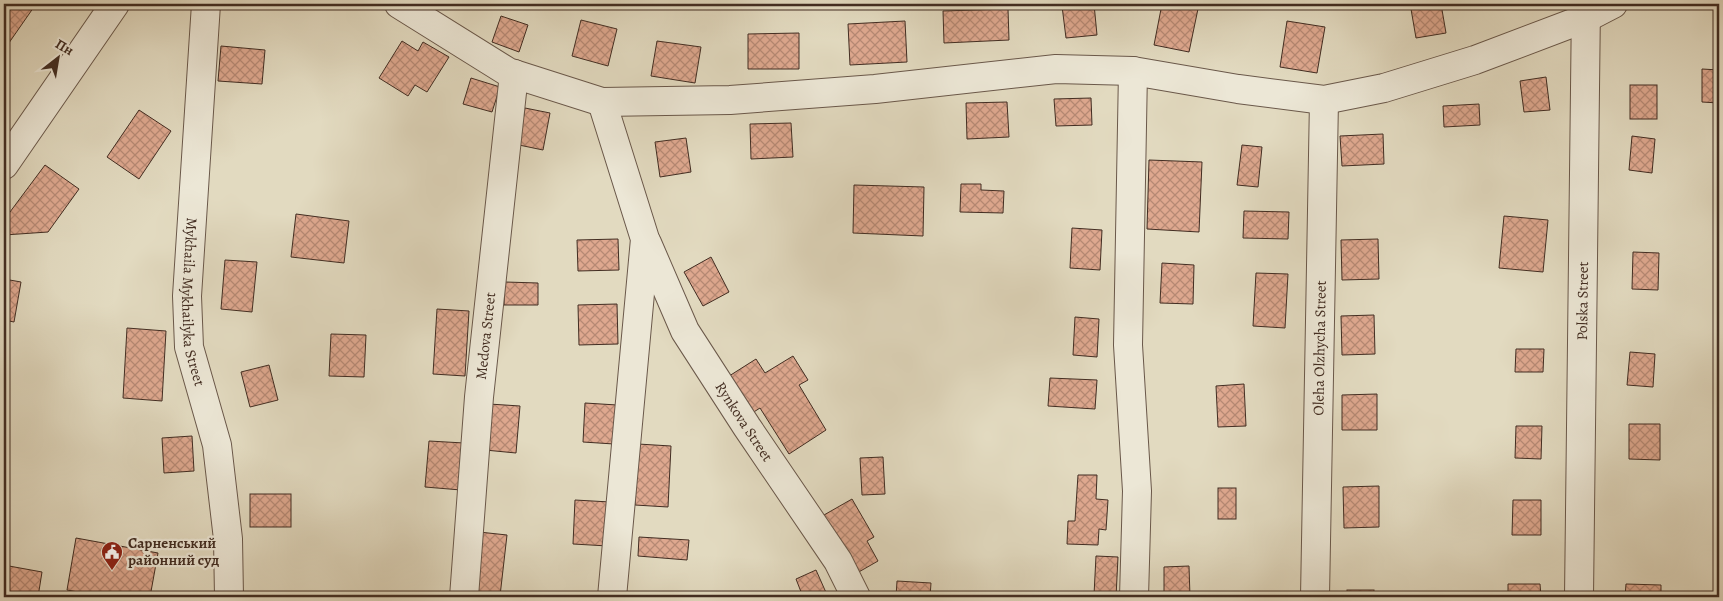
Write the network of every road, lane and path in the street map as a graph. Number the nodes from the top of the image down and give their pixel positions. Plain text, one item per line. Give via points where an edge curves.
1 (115, 4) edge
2 (206, 4) edge
3 (400, 4) edge
4 (1613, 4) edge
5 (1586, 11) edge
6 (1133, 71) junction
7 (514, 74) junction
8 (1324, 100) junction
9 (602, 102) junction
10 (4, 165) edge
11 (645, 239) junction
12 (229, 597) edge
13 (464, 597) edge
14 (612, 597) edge
15 (856, 597) edge
16 (1134, 597) edge
17 (1315, 597) edge
18 (1578, 597) edge

1 - 10 street
2 - 12 street, Mykhaila Mykhailyka Street via 187,296 189,347 217,444 228,539
3 - 7 street
4 - 5 street
5 - 8 street via 1466,62 1384,88
5 - 18 street, Polska Street
6 - 8 street
6 - 9 street via 1056,69 875,90 730,100
6 - 16 street via 1128,345 1137,491
7 - 9 street
7 - 13 street, Medova Street via 479,397
8 - 17 street, Oleha Olzhycha Street
9 - 11 street, Rynkova Street
11 - 14 street
11 - 15 street, Rynkova Street via 685,331 838,561

